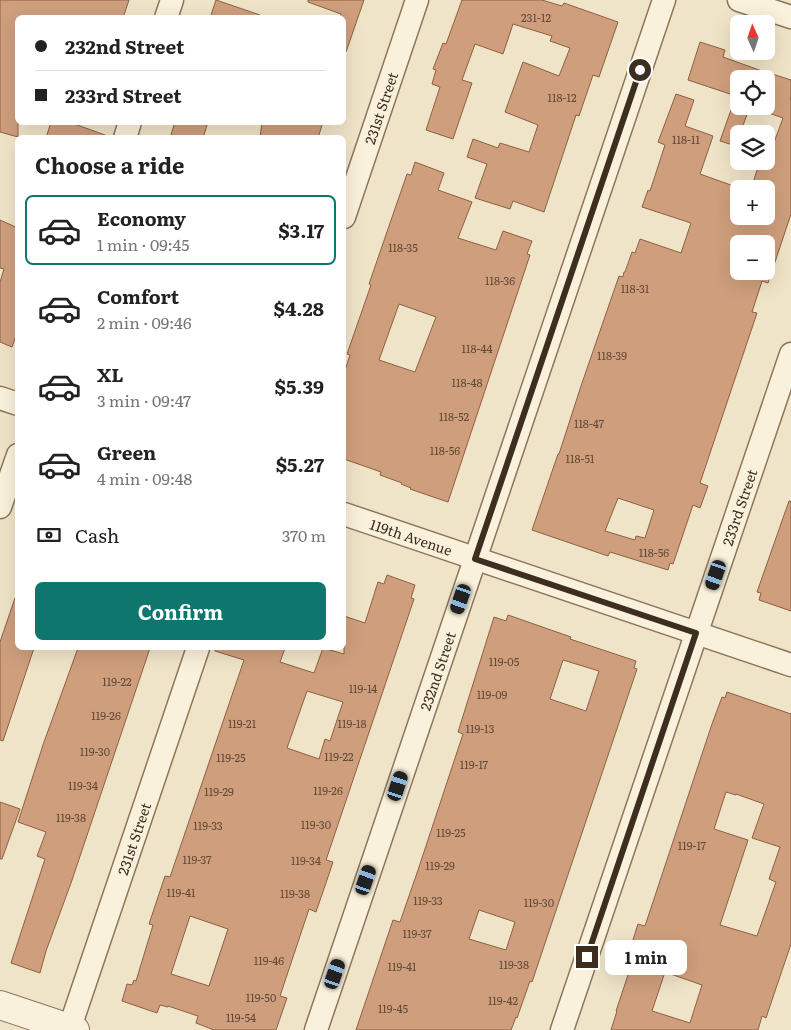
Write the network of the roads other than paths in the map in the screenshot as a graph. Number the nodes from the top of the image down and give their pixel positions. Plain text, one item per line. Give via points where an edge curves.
1 (172, 0) edge
2 (417, 0) edge
3 (664, 0) edge
4 (739, 0) edge
5 (167, 15) edge
6 (791, 18) edge
7 (346, 210) edge
8 (791, 354) edge
9 (0, 398) edge
10 (15, 403) edge
11 (15, 464) edge
12 (0, 507) edge
13 (346, 515) edge
14 (475, 559) junction
15 (696, 633) junction
16 (197, 650) edge
17 (791, 665) edge
18 (0, 1005) edge
19 (71, 1029) edge
20 (316, 1030) edge
21 (562, 1030) edge

1 - 5 street
2 - 7 street, 231st Street
3 - 14 street, 232nd Street
4 - 6 street
8 - 15 street, 233rd Street
9 - 10 street
11 - 12 street
13 - 14 street, 119th Avenue
14 - 15 street, 119th Avenue
14 - 20 street, 232nd Street
15 - 17 street, 119th Avenue
15 - 21 street, 233rd Street
16 - 19 street, 231st Street
18 - 19 street

